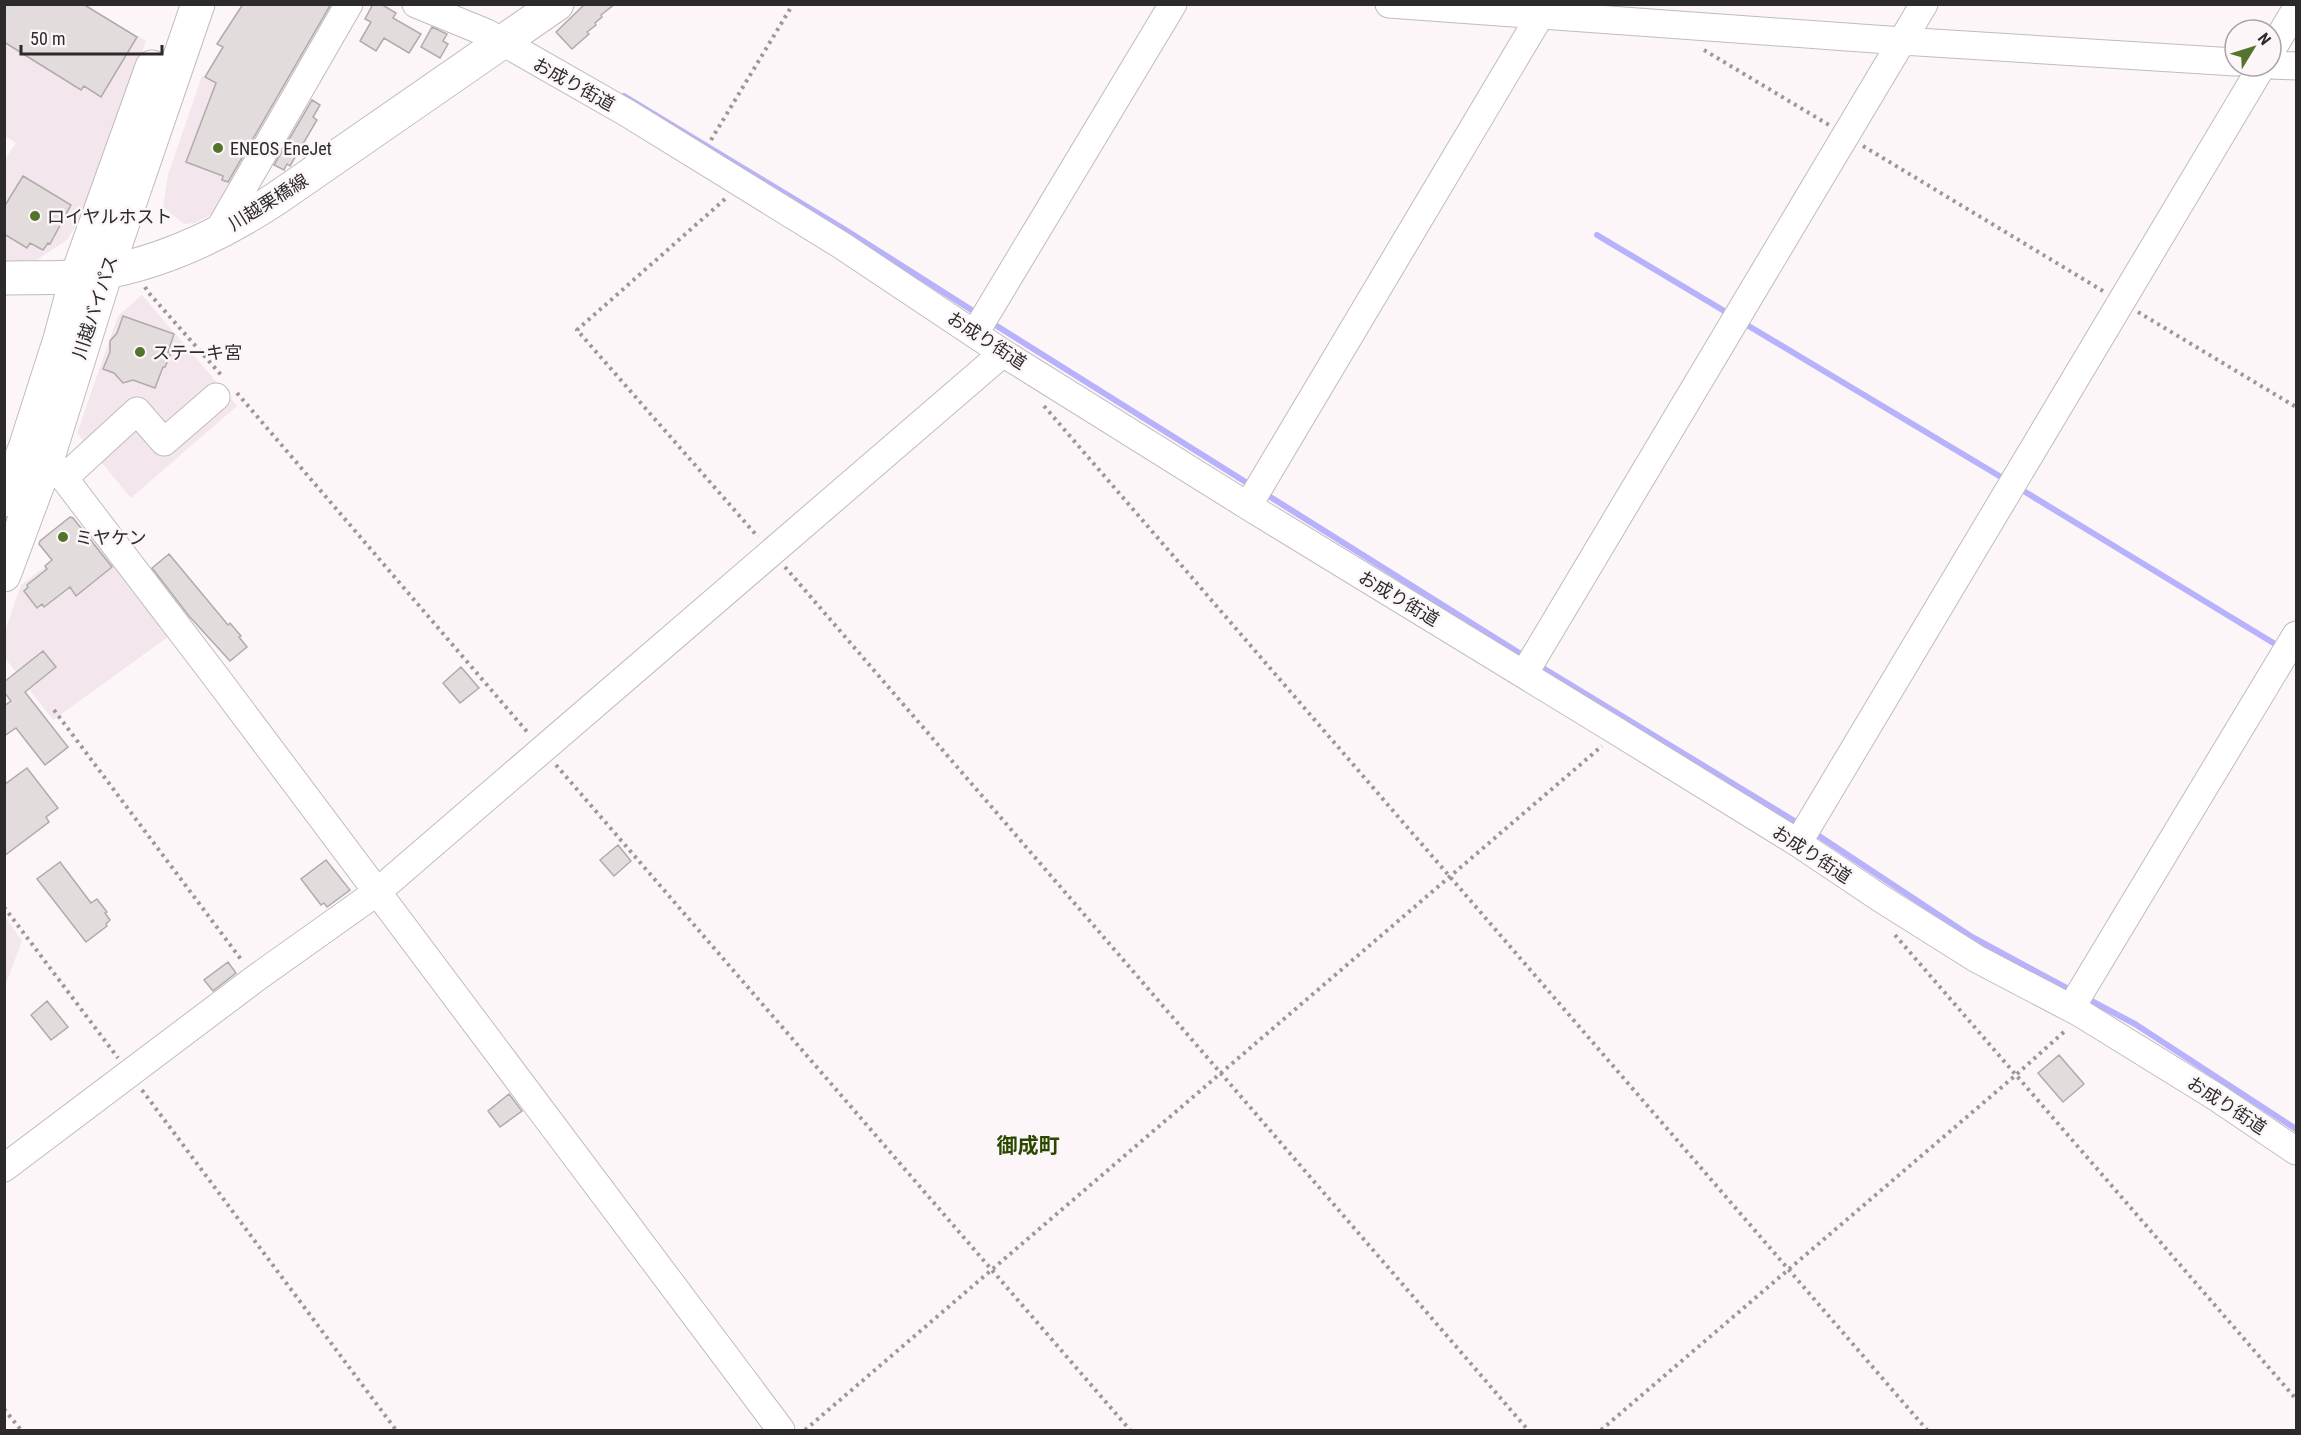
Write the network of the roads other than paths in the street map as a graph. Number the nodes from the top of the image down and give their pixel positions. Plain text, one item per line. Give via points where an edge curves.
1 (175, 4) edge
2 (198, 4) edge
3 (349, 4) edge
4 (416, 4) edge
5 (557, 4) edge
6 (1173, 4) edge
7 (1389, 4) edge
8 (1924, 4) edge
9 (2296, 9) edge
10 (1543, 10) edge
11 (2283, 31) edge
12 (1902, 41) junction
13 (502, 43) junction
14 (2223, 61) edge
15 (2255, 78) edge
16 (217, 233) junction
17 (106, 271) junction
18 (4, 278) edge
19 (975, 333) junction
20 (1003, 353) junction
21 (223, 387) road end
22 (35, 460) edge
23 (4, 500) edge
24 (1248, 506) junction
25 (4, 575) edge
26 (2296, 635) edge
27 (1524, 674) junction
28 (1798, 843) junction
29 (377, 892) junction
30 (2075, 1010) junction
31 (2296, 1151) edge
32 (4, 1168) edge
33 (781, 1431) edge

1 - 17 main road, 川越バイパス
2 - 17 main road, 川越バイパス
3 - 16 street
4 - 13 street, お成り街道
5 - 13 main road, 川越栗橋線
6 - 19 street
7 - 10 street
8 - 12 street
9 - 11 street
10 - 12 street via 1673,25
10 - 24 street
12 - 14 street
12 - 27 street
13 - 16 main road, 川越栗橋線 via 247,218
13 - 19 street, お成り街道 via 627,113
15 - 28 street
16 - 17 main road, 川越栗橋線 via 175,252
17 - 18 main road, 川越栗橋線
17 - 22 main road, 川越バイパス via 60,339
19 - 20 street, お成り街道
20 - 24 street, お成り街道
20 - 29 street
21 - 22 street via 164,442 136,411
22 - 23 main road, 川越バイパス
22 - 25 main road, 川越バイパス
22 - 29 street
24 - 27 street, お成り街道
26 - 30 street
27 - 28 street, お成り街道
28 - 30 street, お成り街道 via 1977,959
29 - 32 street via 255,978
29 - 33 street
30 - 31 street, お成り街道

